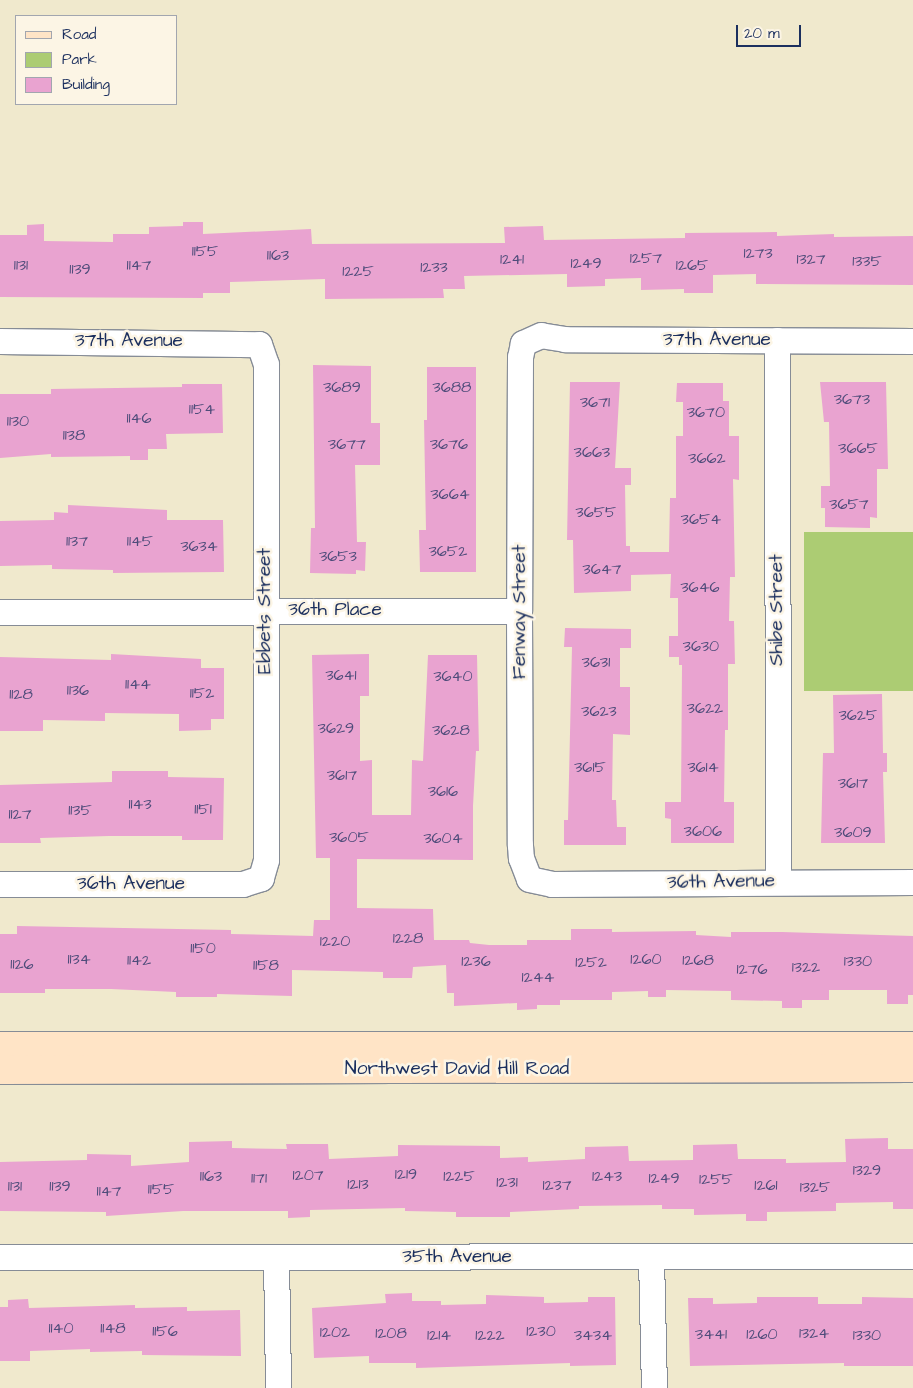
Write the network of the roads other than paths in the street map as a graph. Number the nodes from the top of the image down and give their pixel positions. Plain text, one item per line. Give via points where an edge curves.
1 (777, 340) junction
2 (0, 341) edge
3 (913, 341) edge
4 (523, 343) joint
5 (258, 344) joint
6 (265, 610) junction
7 (519, 611) junction
8 (0, 612) edge
9 (261, 878) joint
10 (529, 879) joint
11 (778, 881) junction
12 (913, 882) edge
13 (0, 884) edge
14 (0, 1046) edge
15 (913, 1046) edge
16 (913, 1068) edge
17 (0, 1070) edge
18 (0, 1256) edge
19 (651, 1256) junction
20 (913, 1256) edge
21 (276, 1257) junction
22 (278, 1388) edge
23 (654, 1388) edge

1 - 3 street, 37th Avenue
1 - 4 street, 37th Avenue via 565,339 540,335
1 - 11 street, Shibe Street
2 - 5 street, 37th Avenue via 245,341
4 - 7 street, Fenway Street via 520,357
5 - 6 street, Ebbets Street via 266,364
6 - 7 street, 36th Place
6 - 8 street, 36th Place
6 - 9 street, Ebbets Street via 266,860
7 - 10 street, Fenway Street via 520,845
9 - 13 street, 36th Avenue via 230,885
10 - 11 street, 36th Avenue via 552,884
11 - 12 street, 36th Avenue
14 - 15 street, Northwest David Hill Road
16 - 17 street, Northwest David Hill Road
18 - 21 street, 35th Avenue
19 - 20 street, 35th Avenue
19 - 21 street, 35th Avenue
19 - 23 street
21 - 22 street

